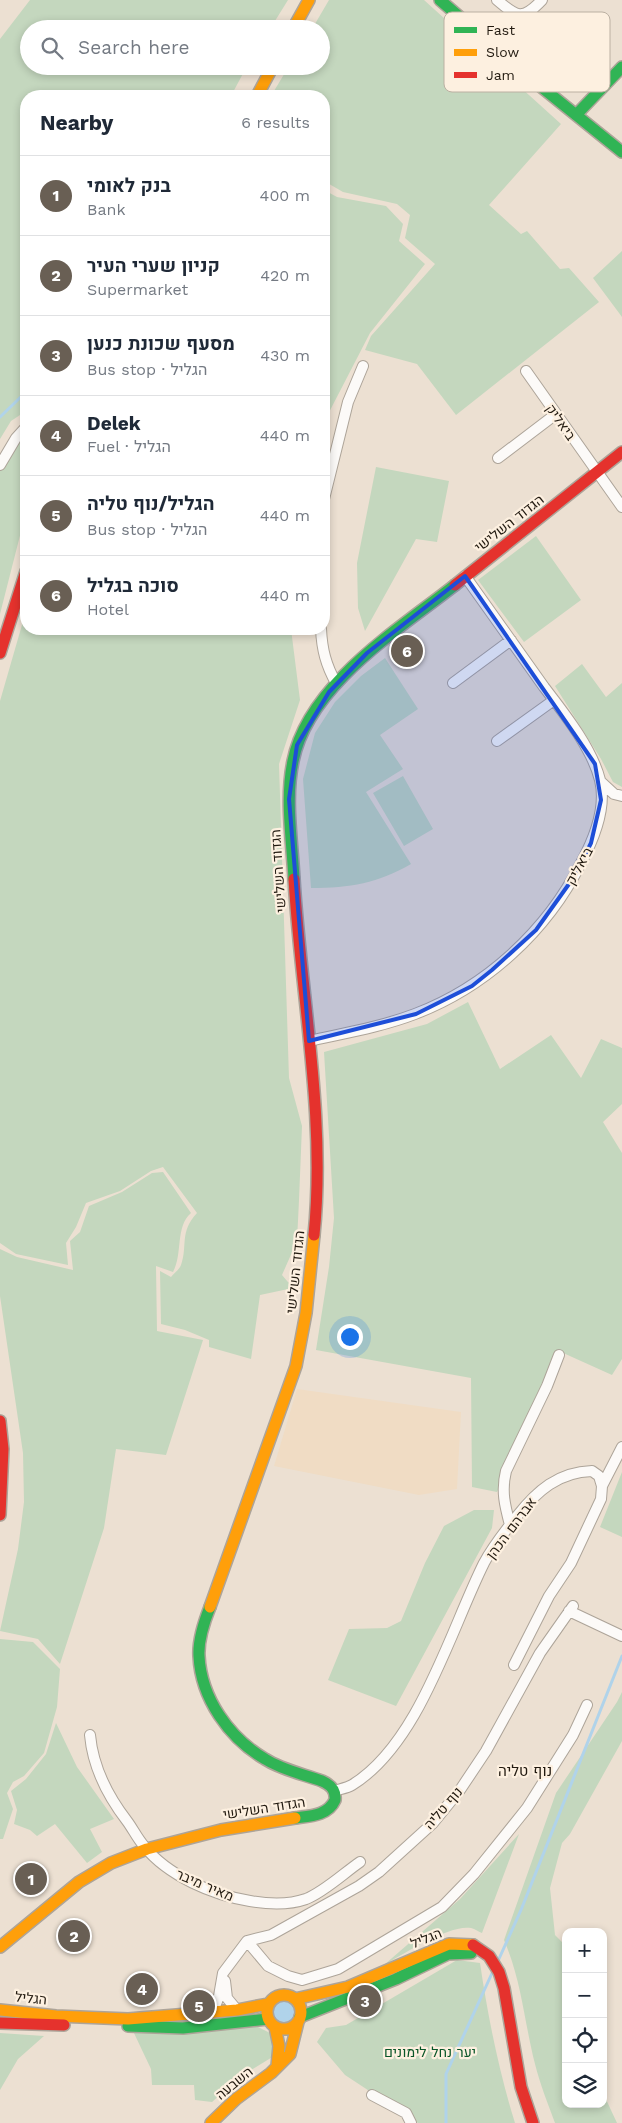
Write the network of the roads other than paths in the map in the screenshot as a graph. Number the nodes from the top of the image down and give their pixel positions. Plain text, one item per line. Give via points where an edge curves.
1 (309, 0) edge
2 (440, 0) edge
3 (497, 0) edge
4 (542, 0) edge
5 (454, 12) edge
6 (512, 12) edge
7 (530, 12) edge
8 (298, 20) edge
9 (622, 67) edge
10 (268, 75) edge
11 (610, 80) edge
12 (260, 90) edge
13 (548, 92) edge
14 (598, 92) edge
15 (576, 115) junction
16 (622, 152) edge
17 (363, 366) dead end
18 (526, 371) dead end
19 (556, 414) junction
20 (20, 433) edge
21 (622, 452) edge
22 (498, 458) dead end
23 (0, 465) edge
24 (597, 472) junction
25 (330, 475) edge
26 (622, 507) edge
27 (465, 576) junction
28 (20, 590) edge
29 (321, 635) edge
30 (511, 640) junction
31 (0, 653) edge
32 (336, 683) junction
33 (454, 683) dead end
34 (554, 700) junction
35 (497, 742) dead end
36 (601, 782) junction
37 (622, 796) edge
38 (309, 1041) junction
39 (560, 1355) dead end
40 (0, 1421) edge
41 (622, 1446) edge
42 (602, 1486) junction
43 (0, 1515) edge
44 (510, 1525) junction
45 (622, 1636) edge
46 (514, 1665) dead end
47 (587, 1705) dead end
48 (90, 1735) dead end
49 (334, 1791) junction
50 (147, 1849) junction
51 (360, 1862) dead end
52 (13, 1936) junction
53 (247, 1941) junction
54 (0, 1947) edge
55 (0, 1953) edge
56 (489, 1956) junction
57 (224, 1973) junction
58 (296, 1999) junction
59 (268, 2004) junction
60 (0, 2010) edge
61 (237, 2010) junction
62 (213, 2012) junction
63 (299, 2020) junction
64 (0, 2023) edge
65 (271, 2023) junction
66 (277, 2066) junction
67 (372, 2095) dead end
68 (211, 2123) edge
69 (411, 2123) edge
70 (533, 2123) edge

1 - 8 street
2 - 5 street
3 - 6 street
4 - 7 street
9 - 11 street
10 - 12 street
13 - 15 street
14 - 15 street
15 - 16 street
17 - 25 street via 348,402
18 - 19 street, ביאליק
19 - 22 street
19 - 24 street, ביאליק
20 - 23 street
21 - 24 street, הגדוד השלישי
24 - 26 street, ביאליק
24 - 27 street, הגדוד השלישי
27 - 30 street, ביאליק
27 - 32 street, הגדוד השלישי via 367,653
28 - 31 street
29 - 32 street via 322,652
30 - 33 street
30 - 34 street, ביאליק
32 - 38 street, הגדוד השלישי via 313,712 297,745 289,799 298,944
34 - 35 street
34 - 36 street, ביאליק via 595,764
36 - 37 street via 614,794
36 - 38 street, ביאליק via 599,818 583,860 558,902 514,952 472,986 416,1014 380,1026
38 - 49 street, הגדוד השלישי via 317,1125 317,1188 311,1272 301,1342 275,1428 207,1614 199,1655 212,1704 232,1731 248,1747 279,1767 323,1782
39 - 44 street via 506,1471 502,1486
40 - 43 street via 3,1449
41 - 42 street
42 - 44 street, אברהם הכהן via 599,1476 592,1471 579,1471 542,1488
42 - 46 street via 601,1499 591,1524
44 - 49 street, אברהם הכהן via 484,1563 419,1707 404,1733 369,1772 351,1786
45 - 53 street, נוף טליה via 571,1609 540,1653 486,1751 433,1822 359,1886 271,1935
47 - 53 street via 573,1735 526,1808 474,1874 442,1907 338,1969 302,1980 268,1966
48 - 50 street, מאיר מיבר via 100,1779 115,1806
49 - 50 street, הגדוד השלישי via 333,1806 316,1815 236,1827
50 - 51 street, מאיר מיבר via 166,1867 190,1880 237,1899 260,1903 306,1899
50 - 52 street, הגדוד השלישי via 111,1863 79,1882
52 - 54 street, הגדוד השלישי
52 - 55 street, הגדוד השלישי
53 - 57 street
56 - 58 street, הגליל via 474,1945 449,1944 348,1987
56 - 63 street, הגליל via 448,1954
56 - 70 street via 504,1988 521,2087
57 - 61 street via 227,1998
57 - 62 street
58 - 59 street via 280,1995
58 - 63 street via 300,2007
59 - 61 street, הגליל
59 - 65 street via 266,2010
60 - 62 street, הגליל via 128,2019
61 - 62 street, הגליל
63 - 65 street via 285,2029
63 - 66 street, השבעה via 290,2054
64 - 65 street, הגליל via 183,2028
65 - 66 street via 279,2036
66 - 68 street, השבעה
67 - 69 street via 406,2113

